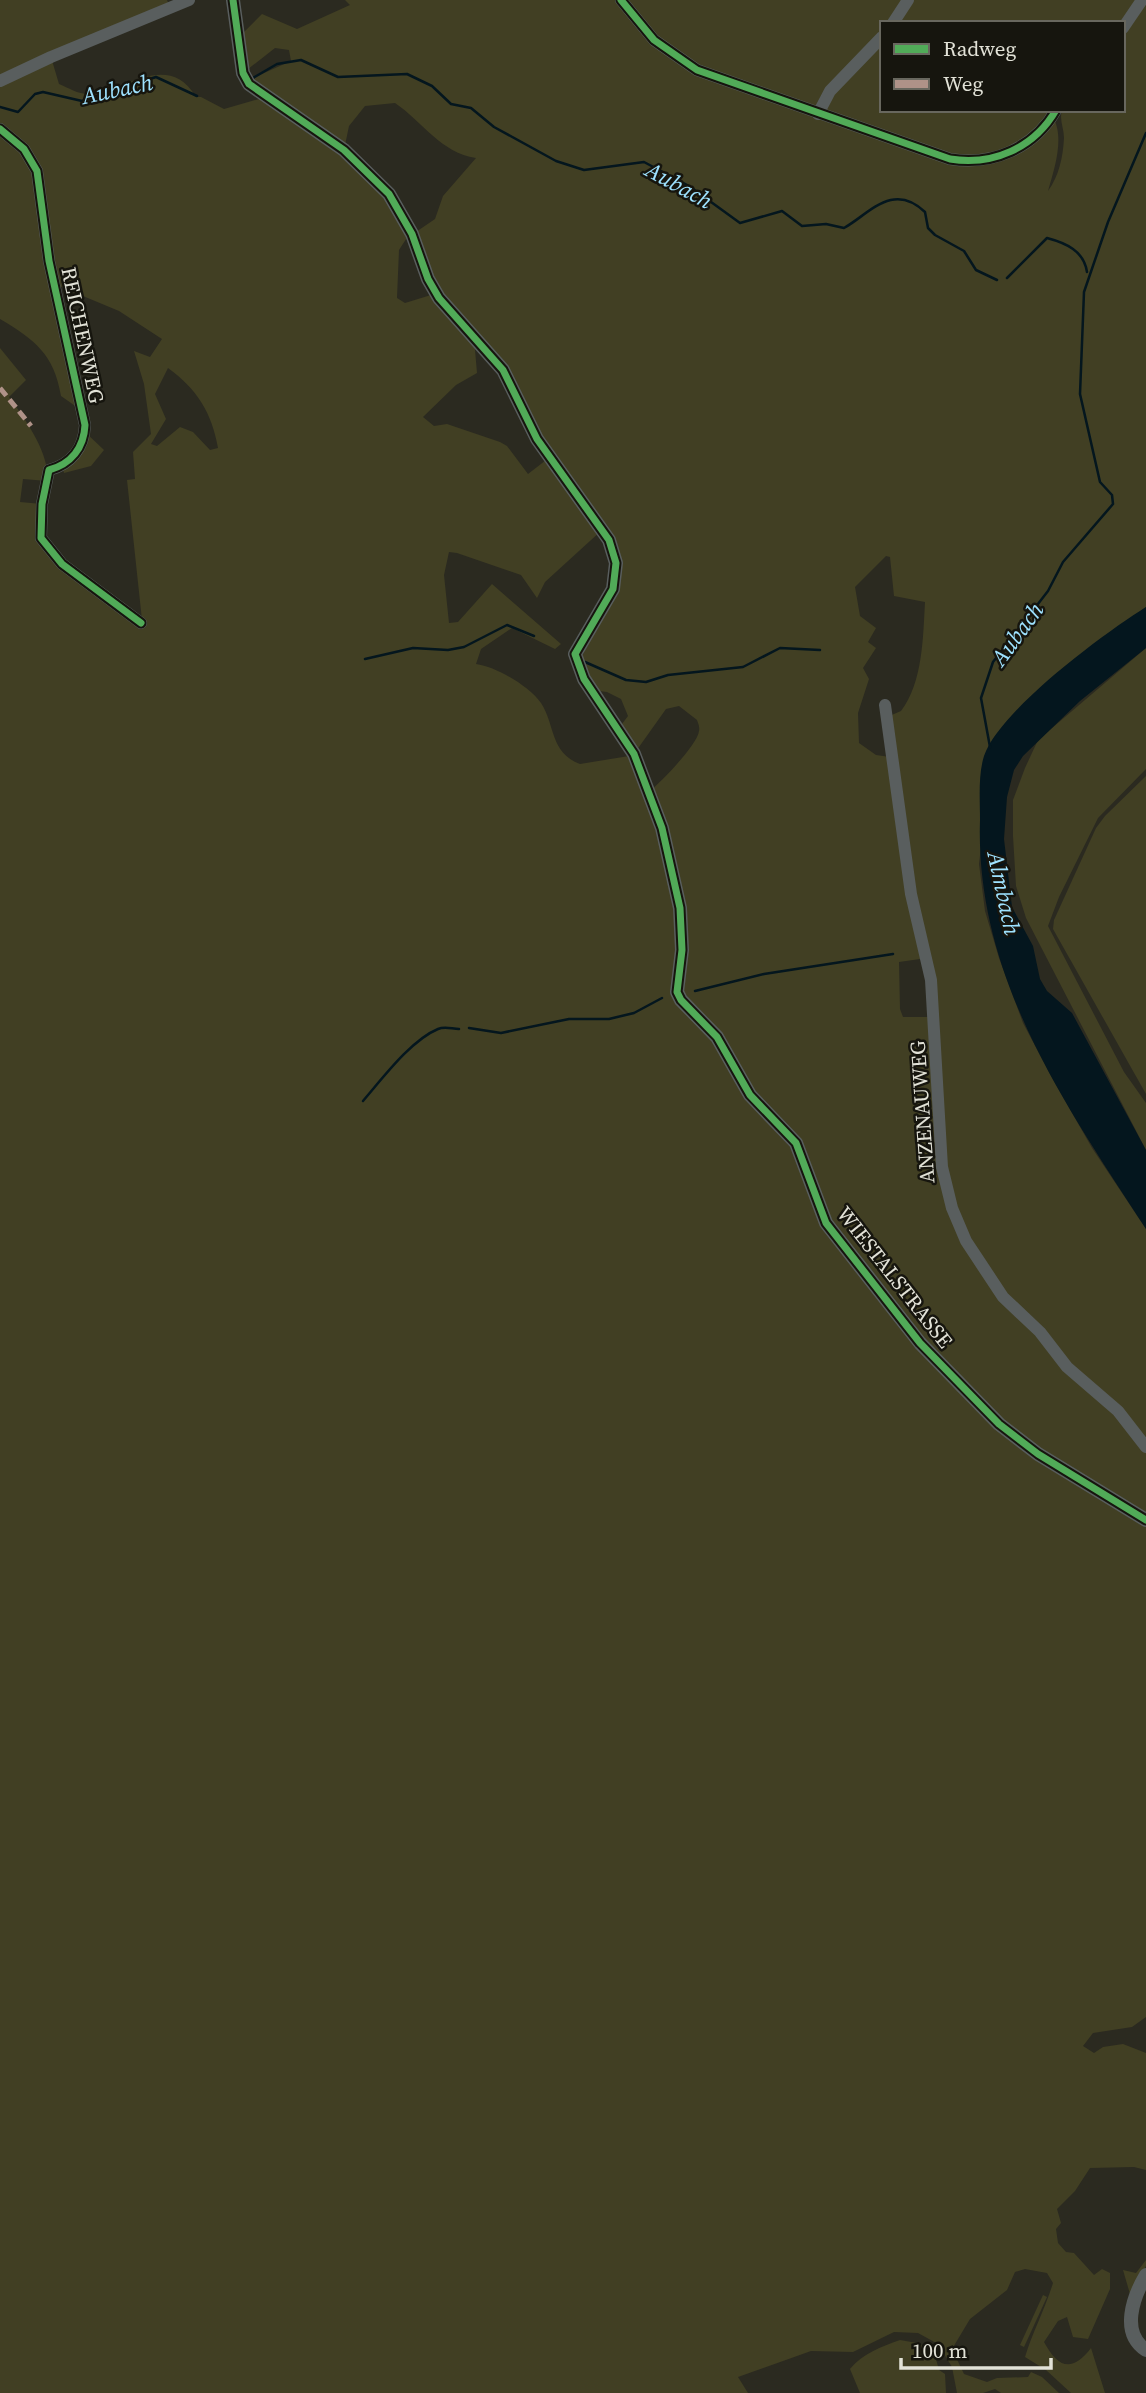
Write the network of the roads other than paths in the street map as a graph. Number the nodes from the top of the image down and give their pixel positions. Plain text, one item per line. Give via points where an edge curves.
1 (189, 0) edge
2 (233, 0) edge
3 (621, 0) edge
4 (908, 0) edge
5 (1142, 0) edge
6 (893, 21) edge
7 (1125, 25) edge
8 (880, 39) edge
9 (0, 81) edge
10 (1055, 112) edge
11 (818, 114) junction
12 (0, 129) edge
13 (141, 623) dead end
14 (885, 705) dead end
15 (1146, 1447) edge
16 (1146, 1520) edge
17 (1146, 2275) edge
18 (1146, 2350) edge

1 - 9 street
2 - 16 street, WIESTALSTRASSE via 243,73 249,84 344,150 388,194 412,234 439,298 503,370 537,439 609,540 616,563 613,589 575,654 584,679 634,754 654,803 680,908 677,992 684,1005 717,1037 750,1095 796,1143 826,1223 920,1343 999,1424 1038,1454
3 - 11 street via 654,40 681,61
4 - 6 street
5 - 7 street
8 - 11 street via 830,91
10 - 11 street via 1040,132 1021,146 978,162 950,159
12 - 13 street, REICHENWEG via 24,149 37,171 49,261 85,425 79,449 49,470 41,538 62,564
14 - 15 street, ANZENAUWEG via 911,894 931,980 942,1167 952,1208 966,1241 1003,1297 1068,1367 1118,1411
17 - 18 street via 1130,2325 1135,2340

